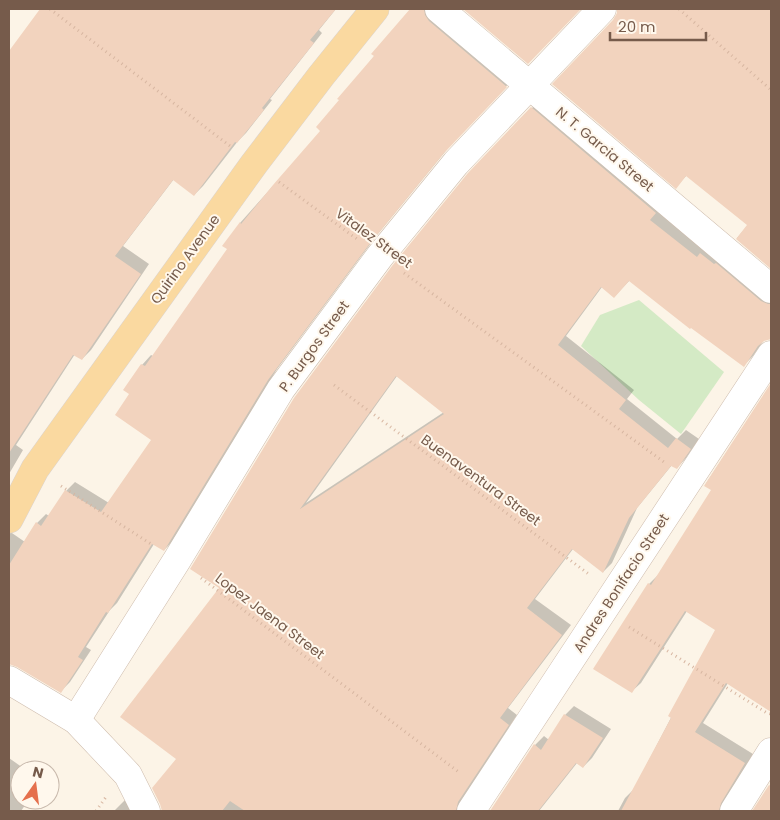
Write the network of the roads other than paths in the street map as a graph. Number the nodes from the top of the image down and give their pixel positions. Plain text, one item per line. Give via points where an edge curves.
1 (375, 9) edge
2 (439, 9) edge
3 (602, 9) edge
4 (530, 86) junction
5 (771, 289) edge
6 (771, 355) edge
7 (9, 520) edge
8 (9, 680) edge
9 (76, 720) junction
10 (771, 752) edge
11 (477, 801) edge
12 (146, 811) edge
13 (734, 811) edge

1 - 7 main road, Quirino Avenue via 254,164 35,469
2 - 4 street, N. T. Garcia Street
3 - 4 street, P. Burgos Street
4 - 5 street, N. T. Garcia Street
4 - 9 street, P. Burgos Street via 456,163 380,256 281,389
6 - 11 street, Andres Bonifacio Street
8 - 9 street
9 - 12 street via 128,775
10 - 13 street

